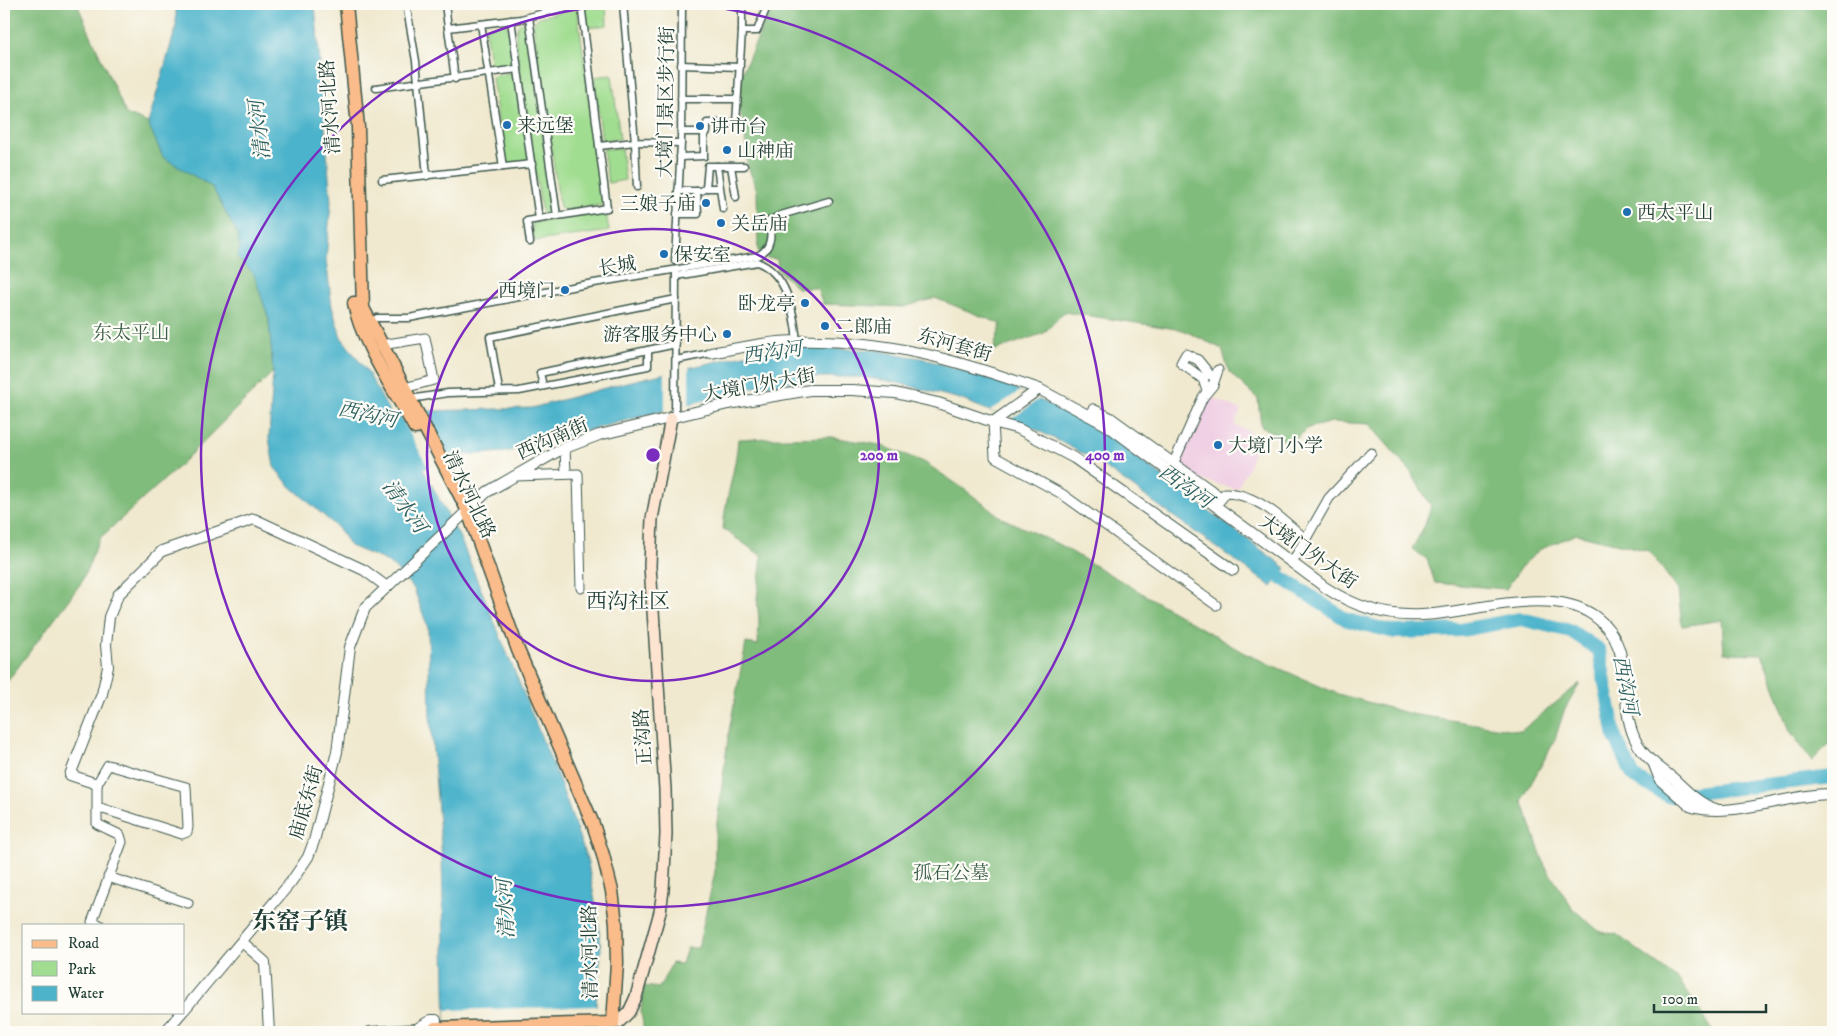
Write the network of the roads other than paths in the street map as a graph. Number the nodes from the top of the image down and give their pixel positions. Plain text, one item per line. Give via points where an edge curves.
1 (339, 4) edge
2 (346, 4) edge
3 (445, 4) edge
4 (580, 4) edge
5 (623, 4) edge
6 (682, 4) edge
7 (742, 4) edge
8 (768, 4) edge
9 (407, 9) dead end
10 (529, 17) junction
11 (511, 20) junction
12 (481, 24) junction
13 (448, 28) junction
14 (742, 31) junction
15 (681, 66) junction
16 (740, 67) junction
17 (518, 69) junction
18 (488, 74) junction
19 (455, 79) junction
20 (418, 84) junction
21 (376, 88) dead end
22 (681, 99) junction
23 (736, 99) junction
24 (681, 132) junction
25 (704, 132) junction
26 (635, 142) junction
27 (681, 143) junction
28 (599, 146) junction
29 (680, 156) junction
30 (704, 156) junction
31 (532, 164) junction
32 (708, 166) junction
33 (717, 166) junction
34 (731, 166) junction
35 (744, 166) dead end
36 (502, 167) junction
37 (427, 176) junction
38 (382, 180) dead end
39 (638, 187) dead end
40 (706, 188) junction
41 (720, 188) junction
42 (678, 191) junction
43 (697, 191) junction
44 (736, 197) dead end
45 (830, 201) dead end
46 (723, 209) dead end
47 (677, 214) junction
48 (557, 216) junction
49 (539, 219) junction
50 (530, 242) dead end
51 (675, 261) dead end
52 (676, 299) junction
53 (378, 318) dead end
54 (797, 341) junction
55 (676, 344) junction
56 (381, 345) junction
57 (648, 350) junction
58 (711, 353) joint
59 (676, 364) junction
60 (542, 386) junction
61 (1040, 389) junction
62 (500, 390) junction
63 (1207, 391) junction
64 (408, 401) junction
65 (1090, 415) junction
66 (671, 417) junction
67 (997, 419) junction
68 (565, 448) junction
69 (1371, 453) dead end
70 (1174, 462) junction
71 (566, 474) junction
72 (512, 476) junction
73 (1218, 502) junction
74 (462, 515) junction
75 (1304, 538) junction
76 (1292, 563) junction
77 (1233, 570) dead end
78 (397, 577) joint
79 (386, 587) junction
80 (581, 588) dead end
81 (1216, 605) dead end
82 (1654, 764) junction
83 (97, 784) junction
84 (1833, 794) edge
85 (1697, 805) junction
86 (97, 807) junction
87 (108, 877) junction
88 (188, 903) dead end
89 (97, 924) edge
90 (242, 942) junction
91 (185, 1009) edge
92 (180, 1014) edge
93 (607, 1022) edge
94 (440, 1026) edge
95 (165, 1032) edge
96 (269, 1032) edge
97 (370, 1032) edge

1 - 64 main road, 清水河北路 via 351,137 353,297 360,324
2 - 56 main road, 清水河北路 via 358,126 363,308
3 - 13 street
4 - 10 street
4 - 28 street
5 - 26 street
6 - 15 street, 大境门景区步行街
7 - 14 street
8 - 14 street via 757,31
9 - 20 street
10 - 11 street
10 - 48 street
11 - 12 street
11 - 17 street
12 - 13 street
12 - 18 street
13 - 19 street
14 - 16 street
15 - 16 street
15 - 22 street, 大境门景区步行街
16 - 23 street
17 - 18 street
17 - 31 street
18 - 19 street
18 - 36 street
19 - 20 street
20 - 21 street
20 - 37 street
22 - 23 street
22 - 24 street, 大境门景区步行街
23 - 25 street via 736,123 707,123 707,132
24 - 25 street
24 - 27 street, 大境门景区步行街
25 - 30 street
26 - 27 street
26 - 28 street
26 - 39 street
27 - 29 street, 大境门景区步行街
28 - 48 street via 607,208
29 - 30 street
29 - 42 street, 大境门景区步行街
30 - 32 street
31 - 36 street
31 - 49 street
32 - 33 street
32 - 40 street
33 - 34 street
33 - 41 street
34 - 35 street
34 - 44 street
36 - 37 street
37 - 38 street
40 - 41 street
40 - 43 street
41 - 46 street
42 - 43 street
42 - 47 street, 大境门景区步行街
43 - 47 street via 698,214
45 - 53 street, 长城 via 769,221 768,247 757,256 409,318
47 - 51 street, 大境门景区步行街
48 - 49 street
49 - 50 street via 528,221
52 - 54 street via 676,274 757,262 768,266 784,289
52 - 55 street
52 - 62 street via 490,336
54 - 58 street, 东河套街
54 - 61 street, 东河套街 via 851,342 902,348 992,372
55 - 57 street
55 - 59 street
56 - 64 main road, 清水河北路
56 - 64 street via 425,338 434,380
57 - 60 street via 540,373
57 - 60 street via 648,366
58 - 59 street
59 - 66 street
60 - 62 street via 519,391
61 - 65 street, 大境门外大街
61 - 67 street
62 - 64 street via 448,393
63 - 63 street via 1213,385 1214,373 1186,354 1181,363 1203,379
63 - 70 street
64 - 74 main road, 清水河北路
65 - 70 street via 1094,409 1110,416
65 - 73 street, 大境门外大街
66 - 67 street, 大境门外大街 via 766,396 810,390 852,390 895,393
66 - 68 street, 西沟南街
66 - 93 main road, 正沟路 via 652,519 650,566 665,789 663,890 636,997 629,1012 619,1022
67 - 77 street, 大境门外大街 via 1074,458
67 - 81 street via 995,457 1062,494
68 - 71 street
68 - 72 street, 西沟南街
69 - 75 street via 1329,498
70 - 73 street
71 - 72 street
71 - 80 street via 578,474
72 - 74 street, 西沟南街 via 487,492
73 - 75 street via 1225,493 1236,493 1261,505
73 - 76 street, 大境门外大街
74 - 78 street, 西沟南街
74 - 93 main road, 清水河北路 via 593,824 603,855 616,923 617,972
75 - 76 street
76 - 82 street, 大境门外大街 via 1339,597 1359,606 1390,613 1435,614 1538,601 1582,608 1614,634 1619,647 1628,720 1639,747
78 - 79 street, 庙底东街
79 - 83 street via 364,570 254,519 162,551 118,595 109,617 108,667 102,694 70,774
79 - 90 street, 庙底东街 via 365,608 350,647 337,752 311,849 301,870
82 - 85 street, 大境门外大街
82 - 85 street, 大境门外大街 via 1660,780
83 - 86 street
83 - 86 street via 108,765 186,787 187,832 182,834
84 - 85 street, 大境门外大街 via 1793,797 1728,810
86 - 87 street via 97,824 120,835 122,842
87 - 88 street
87 - 89 street via 92,922
90 - 91 street, 庙底东街
90 - 96 street via 265,962
92 - 95 street, 庙底东街
93 - 94 main road
94 - 97 street via 431,1020 417,1029

